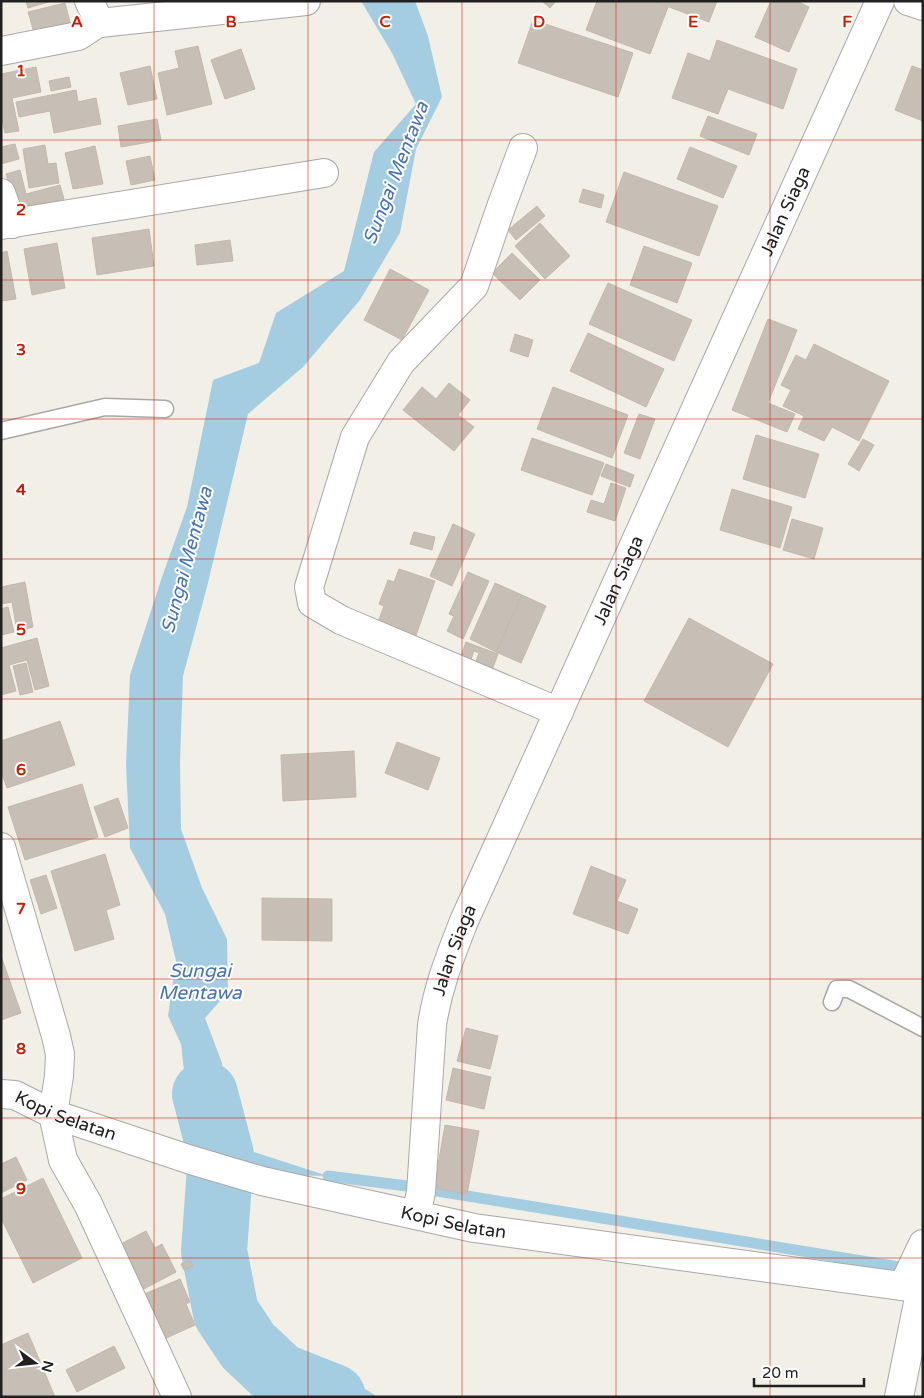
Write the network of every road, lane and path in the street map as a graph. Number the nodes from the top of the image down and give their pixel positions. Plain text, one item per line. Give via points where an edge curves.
1 (306, 1) edge
2 (880, 1) edge
3 (908, 1) edge
4 (923, 6) edge
5 (94, 12) edge
6 (1, 51) edge
7 (523, 148) dead end
8 (324, 173) dead end
9 (1, 194) edge
10 (6, 225) edge
11 (165, 409) dead end
12 (1, 432) edge
13 (559, 712) junction
14 (1, 847) edge
15 (832, 1002) dead end
16 (923, 1028) edge
17 (1, 1094) edge
18 (53, 1114) junction
19 (420, 1195) junction
20 (916, 1273) edge
21 (177, 1397) edge
22 (899, 1397) edge

1 - 5 street
2 - 13 street, Jalan Siaga
3 - 4 street
5 - 6 street via 91,26 84,34
7 - 13 street via 474,286 401,362 355,437 309,587 312,603 341,620
8 - 10 street
9 - 10 street
11 - 12 lane via 105,407
13 - 19 street, Jalan Siaga via 464,921 436,998
14 - 18 street via 60,1054
15 - 16 lane via 837,989 849,989
17 - 18 street, Kopi Selatan via 15,1095
18 - 19 street, Kopi Selatan via 262,1181
18 - 21 street via 63,1160 88,1204
19 - 20 street, Kopi Selatan via 474,1228
20 - 22 street

